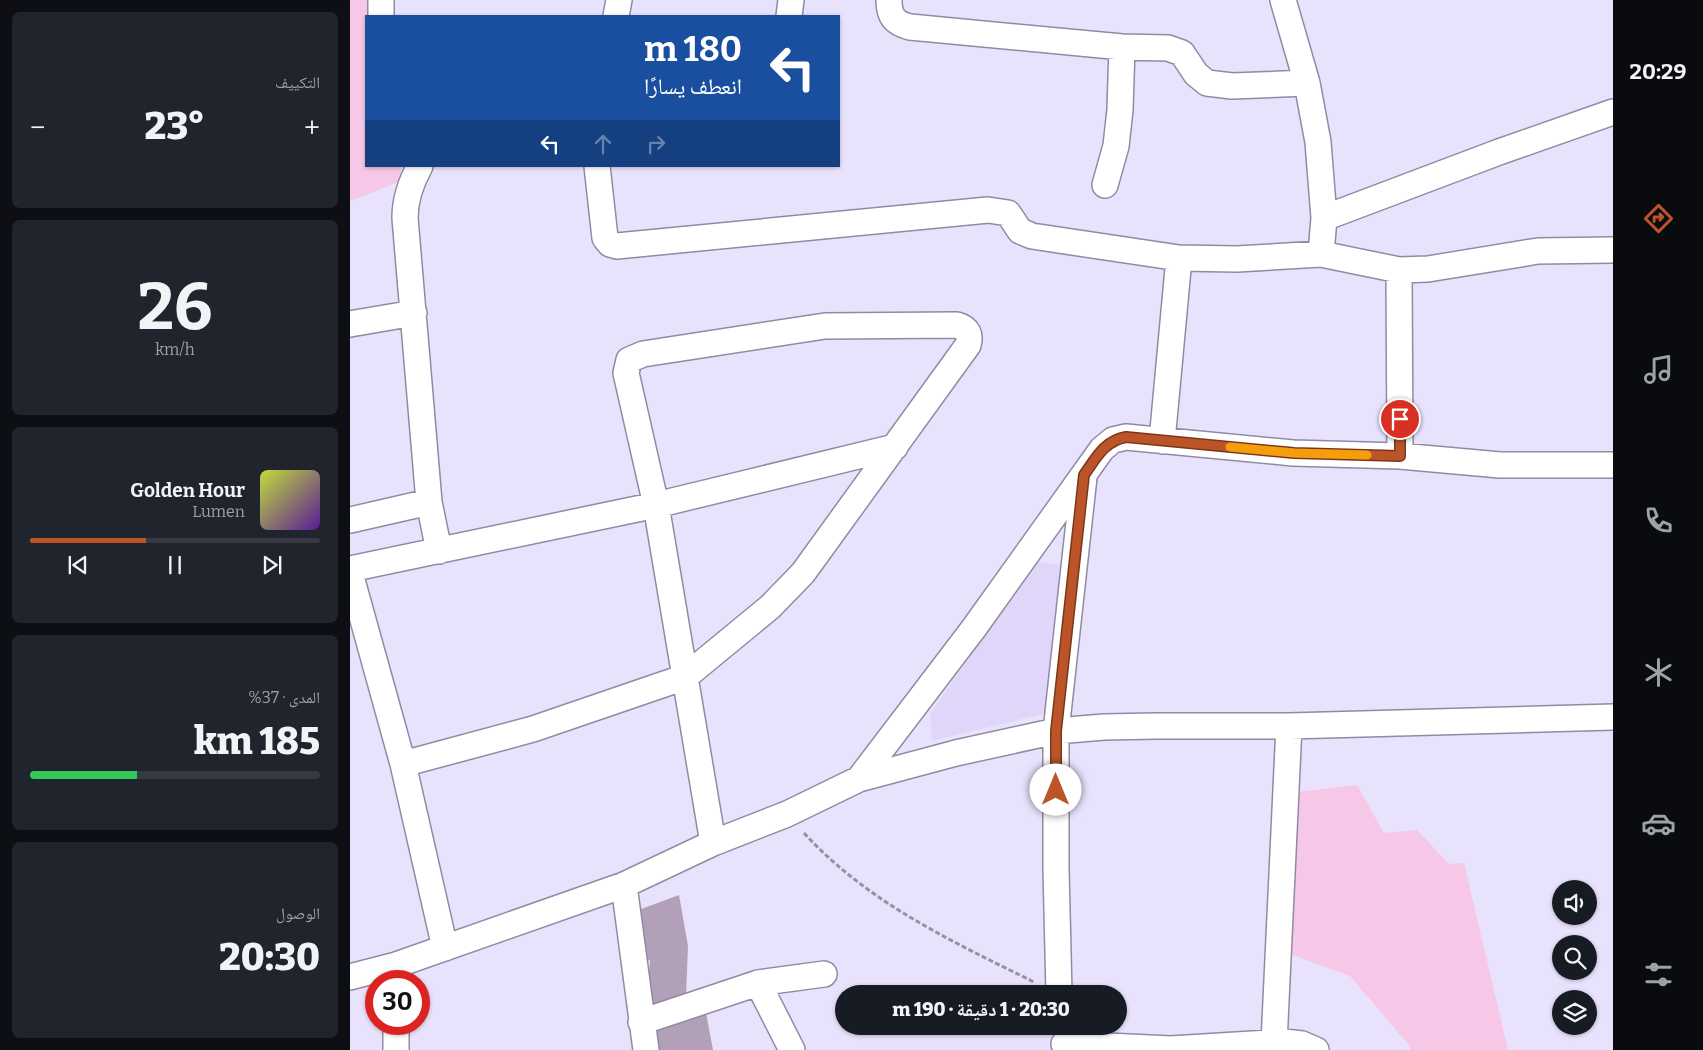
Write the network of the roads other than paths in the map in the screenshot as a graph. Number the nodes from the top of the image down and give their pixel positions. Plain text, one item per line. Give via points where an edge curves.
1 (381, 0) edge
2 (619, 0) edge
3 (791, 0) edge
4 (889, 0) edge
5 (1282, 0) edge
6 (381, 15) edge
7 (616, 15) edge
8 (789, 15) edge
9 (1122, 47) junction
10 (1307, 83) junction
11 (1613, 112) edge
12 (419, 167) edge
13 (597, 167) edge
14 (1106, 185) dead end
15 (1324, 218) junction
16 (1613, 250) edge
17 (1321, 254) junction
18 (1179, 258) junction
19 (1399, 270) junction
20 (414, 313) junction
21 (350, 324) edge
22 (1162, 441) junction
23 (895, 447) junction
24 (1400, 456) junction
25 (1613, 466) edge
26 (1084, 475) junction
27 (430, 502) junction
28 (656, 504) junction
29 (350, 520) edge
30 (439, 551) junction
31 (350, 571) edge
32 (685, 677) junction
33 (1613, 717) edge
34 (1288, 726) junction
35 (1056, 731) junction
36 (403, 764) junction
37 (860, 779) junction
38 (713, 843) junction
39 (624, 885) junction
40 (444, 948) junction
41 (402, 970) edge
42 (824, 974) dead end
43 (365, 976) edge
44 (350, 977) edge
45 (758, 983) junction
46 (1059, 985) edge
47 (641, 1022) junction
48 (396, 1035) edge
49 (1063, 1040) edge
50 (1274, 1043) junction
51 (396, 1050) edge
52 (646, 1050) edge
53 (792, 1050) edge
54 (1171, 1050) edge
55 (1316, 1050) edge

1 - 6 street
2 - 7 street
3 - 8 street
4 - 9 street via 894,20 910,27
5 - 10 street
9 - 10 street via 1178,50 1199,79 1207,83
9 - 14 street via 1117,137
10 - 15 street via 1318,142
11 - 15 street
12 - 20 street via 405,207
13 - 18 street via 605,238 617,246 988,210 1008,213 1020,231 1032,236
15 - 17 street
16 - 19 street via 1538,251 1428,269
17 - 18 street via 1237,259
17 - 19 street
18 - 22 street
19 - 24 street
20 - 21 street
20 - 27 street
22 - 24 street via 1294,453
22 - 26 street via 1126,437 1113,440 1102,449
23 - 28 street
23 - 28 street via 968,345 970,339 963,327 825,326 643,354 629,360 626,373
23 - 32 street via 803,573 770,608
24 - 25 street via 1500,465
26 - 35 street
26 - 37 street
27 - 29 street
27 - 30 street
28 - 30 street
28 - 32 street
30 - 31 street
31 - 36 street
32 - 36 street via 533,729
32 - 38 street
33 - 34 street
34 - 35 street via 1104,727
34 - 50 street
35 - 37 street
35 - 46 street
36 - 40 street
37 - 38 street via 786,814
38 - 39 street
39 - 40 street
39 - 47 street
40 - 41 street
42 - 45 street
43 - 44 street
45 - 47 street
45 - 53 street
47 - 52 street
48 - 51 street
49 - 54 street
50 - 54 street
50 - 55 street via 1302,1044

